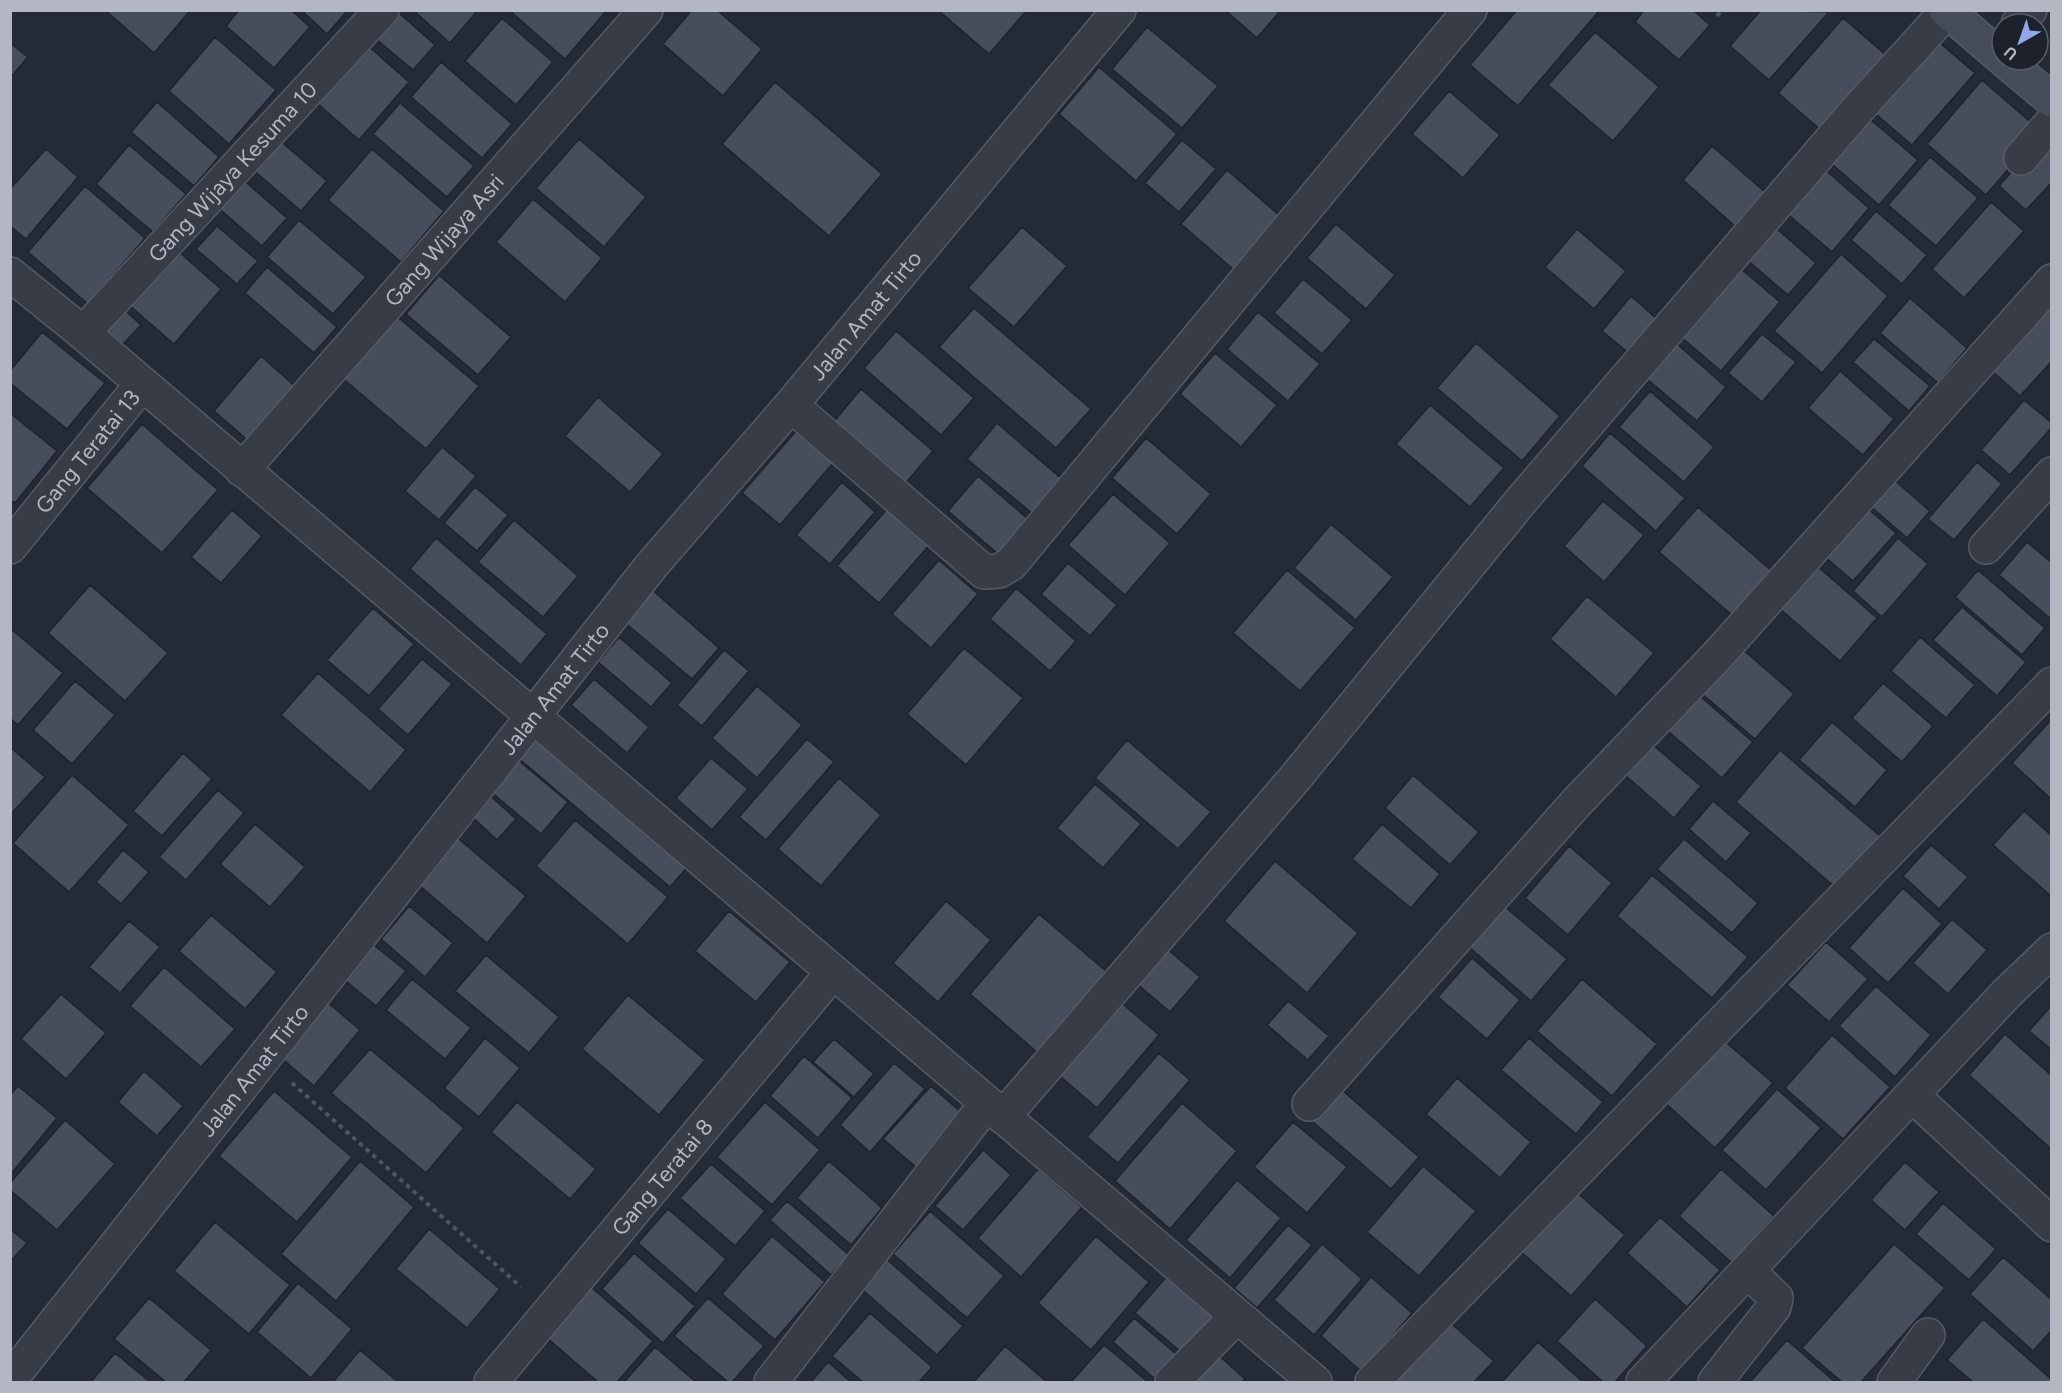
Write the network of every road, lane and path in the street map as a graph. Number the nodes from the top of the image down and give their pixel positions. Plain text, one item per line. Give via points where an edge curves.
1 (382, 10) edge
2 (646, 10) edge
3 (1119, 10) edge
4 (1470, 10) edge
5 (1722, 10) edge
6 (1947, 11) edge
7 (1717, 16) dead end
8 (1990, 44) edge
9 (2022, 72) edge
10 (2052, 100) edge
11 (2052, 122) edge
12 (2021, 158) dead end
13 (10, 274) edge
14 (2052, 281) edge
15 (83, 333) junction
16 (142, 384) junction
17 (791, 405) junction
18 (242, 470) junction
19 (2052, 474) edge
20 (10, 547) edge
21 (1986, 547) dead end
22 (2052, 684) edge
23 (531, 717) junction
24 (2052, 951) edge
25 (833, 972) junction
26 (263, 1057) junction
27 (1912, 1095) junction
28 (1309, 1104) dead end
29 (995, 1110) junction
30 (2052, 1225) edge
31 (1748, 1271) junction
32 (549, 1312) junction
33 (1237, 1316) junction
34 (1928, 1335) dead end
35 (10, 1380) edge
36 (491, 1383) edge
37 (771, 1383) edge
38 (1172, 1383) edge
39 (1315, 1383) edge
40 (1371, 1383) edge
41 (1643, 1383) edge
42 (1715, 1383) edge
43 (1894, 1383) edge

1 - 15 street, Gang Wijaya Kesuma 10
2 - 18 street, Gang Wijaya Asri
3 - 17 street, Jalan Amat Tirto
4 - 17 street via 1011,564 999,571 984,572
5 - 7 path
6 - 8 main road
6 - 29 street via 1527,493 1296,777
9 - 10 main road
11 - 12 street
13 - 15 street
14 - 28 street via 1716,657 1576,803
15 - 16 street
16 - 18 street
16 - 20 street, Gang Teratai 13
17 - 23 street, Jalan Amat Tirto via 652,565
18 - 23 street
19 - 21 street
22 - 40 street
23 - 25 street
23 - 26 street, Jalan Amat Tirto
24 - 27 street
25 - 29 street
25 - 32 street, Gang Teratai 8
26 - 32 path
26 - 35 street, Jalan Amat Tirto
27 - 30 street
27 - 31 street
29 - 33 street
29 - 37 street
31 - 41 street
31 - 42 street via 1776,1299 1774,1307
32 - 36 street, Gang Teratai 8
33 - 38 street
33 - 39 street
34 - 43 street

